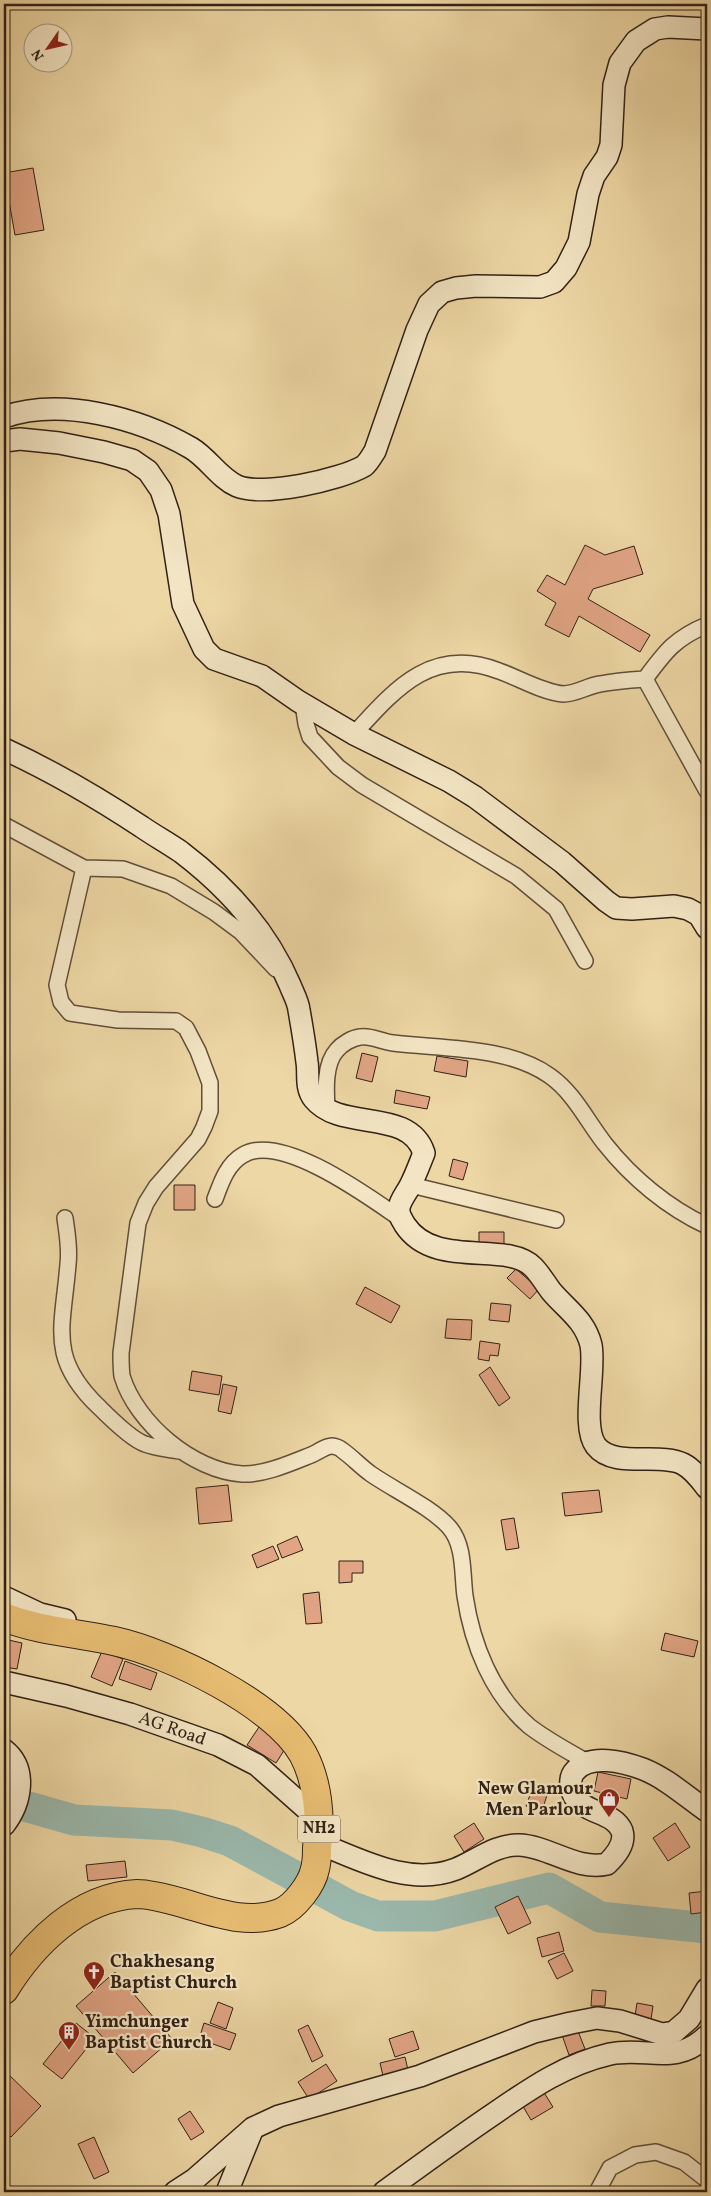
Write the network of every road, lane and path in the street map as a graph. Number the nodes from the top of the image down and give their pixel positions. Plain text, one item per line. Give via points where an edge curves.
1 (707, 29) edge
2 (4, 417) edge
3 (4, 441) edge
4 (707, 624) edge
5 (645, 679) junction
6 (303, 704) junction
7 (354, 734) junction
8 (4, 750) edge
9 (707, 791) edge
10 (4, 825) edge
11 (84, 868) junction
12 (707, 928) edge
13 (585, 961) dead end
14 (290, 985) junction
15 (327, 1108) junction
16 (411, 1185) junction
17 (215, 1199) dead end
18 (65, 1218) dead end
19 (401, 1219) junction
20 (556, 1220) dead end
21 (707, 1226) edge
22 (182, 1452) junction
23 (707, 1488) edge
24 (4, 1597) edge
25 (4, 1617) edge
26 (157, 1653) junction
27 (4, 1682) edge
28 (4, 1750) edge
29 (587, 1762) junction
30 (707, 1812) edge
31 (4, 1825) edge
32 (319, 1831) junction
33 (707, 1989) edge
34 (4, 1990) edge
35 (707, 2036) edge
36 (253, 2128) junction
37 (707, 2180) edge
38 (175, 2192) edge
39 (227, 2192) edge
40 (384, 2192) edge
41 (597, 2192) edge

1 - 2 main road via 655,29 636,41 620,63 614,85 611,145 588,194 579,242 566,268 554,282 540,287 456,288 442,292 429,304 375,451 366,465 346,474 290,488 257,490 238,486 220,475 192,448 127,420 54,408
3 - 6 main road via 20,439 59,443 104,452 132,460 148,472 161,490 183,604 204,649 226,665 262,676
4 - 5 street via 669,647
5 - 7 street via 599,684 562,694 484,665 447,663 418,675 389,697
5 - 9 street
6 - 7 main road
6 - 13 street via 310,737 338,767 362,785 516,876 556,909
7 - 12 main road via 476,797 616,908 681,907 699,915
8 - 14 main road via 114,808 180,852 212,878 249,916 276,953
10 - 11 street
11 - 14 street via 123,869 171,886 241,932
11 - 22 street via 57,985 61,1002 70,1013 118,1020 176,1021 186,1028 210,1083 210,1111 198,1139 156,1187 138,1224 121,1353 122,1374 129,1394 147,1419
14 - 15 main road via 299,1007 308,1085 314,1099
15 - 16 main road via 351,1117 395,1126 415,1136 424,1152
15 - 21 street via 326,1088 331,1061 336,1050 358,1037 493,1053 515,1059 551,1076 567,1091 604,1143 636,1178 664,1200
16 - 19 main road via 399,1208
16 - 20 street
17 - 19 street via 225,1173 243,1155 262,1148 303,1160 348,1182
18 - 22 street via 69,1262 61,1315 61,1346 69,1370 82,1391 144,1444
19 - 23 main road via 415,1238 431,1246 507,1256 532,1266 585,1329 591,1346 590,1423 596,1445 614,1457 683,1464
22 - 29 street via 220,1471 244,1474 281,1466 330,1446 340,1448 370,1473 432,1514 450,1528 460,1551 473,1634 485,1666 499,1690 512,1709 530,1726
24 - 26 main road via 40,1614 73,1622
25 - 26 highway, NH2
26 - 32 highway, NH2 via 232,1690 276,1723 303,1754 316,1793
27 - 32 main road, AG Road via 130,1714 218,1745 257,1765
28 - 31 main road via 17,1764 19,1788 16,1803
29 - 30 main road via 605,1760 644,1769
29 - 32 main road, AG Road via 571,1775 574,1795 586,1808 619,1825 623,1833 622,1844 607,1864 597,1866 520,1845 504,1846 456,1869 430,1876 400,1873 372,1866
32 - 34 highway, NH2 via 315,1871 295,1903 282,1912 266,1917 230,1917 139,1894 109,1899 63,1922 37,1945
33 - 36 main road via 689,2019 674,2032 662,2034 620,2021 597,2018 571,2023 534,2032 420,2076 279,2116
35 - 40 main road via 696,2047 680,2053 611,2053 545,2079
36 - 38 main road via 195,2180
36 - 39 main road
37 - 41 street via 684,2162 656,2152 635,2154 610,2168

